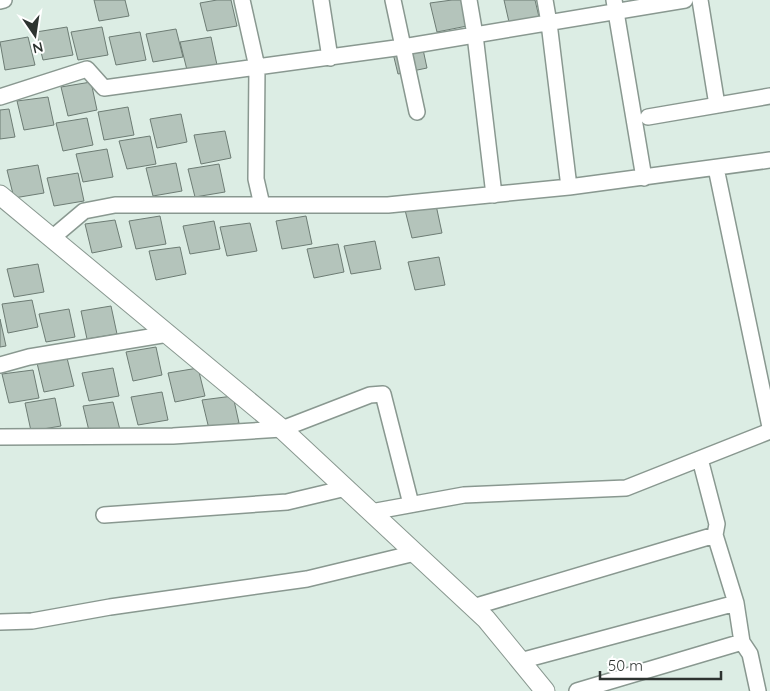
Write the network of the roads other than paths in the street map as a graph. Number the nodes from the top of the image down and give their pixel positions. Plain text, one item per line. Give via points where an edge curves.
1 (4, 0) edge
2 (242, 0) edge
3 (321, 0) edge
4 (393, 0) edge
5 (469, 0) edge
6 (545, 0) edge
7 (685, 0) edge
8 (700, 0) edge
9 (0, 1) edge
10 (615, 6) edge
11 (549, 23) junction
12 (475, 35) junction
13 (403, 47) junction
14 (330, 58) junction
15 (257, 67) junction
16 (770, 96) edge
17 (0, 97) edge
18 (717, 105) junction
19 (417, 112) dead end
20 (648, 117) dead end
21 (770, 160) edge
22 (716, 168) junction
23 (644, 178) junction
24 (569, 187) junction
25 (0, 195) edge
26 (494, 195) junction
27 (262, 205) junction
28 (52, 238) junction
29 (168, 334) junction
30 (0, 365) edge
31 (282, 429) junction
32 (770, 429) edge
33 (0, 437) edge
34 (700, 459) junction
35 (346, 488) junction
36 (411, 504) junction
37 (371, 512) junction
38 (104, 515) dead end
39 (715, 535) junction
40 (415, 553) junction
41 (736, 603) junction
42 (473, 607) junction
43 (0, 622) edge
44 (742, 642) junction
45 (520, 661) junction
46 (545, 691) edge
47 (577, 691) edge
48 (758, 691) edge

1 - 9 street
2 - 15 street
3 - 14 street
4 - 13 street
5 - 12 street
6 - 11 street
7 - 10 street
8 - 18 street
10 - 11 street
10 - 23 street
11 - 12 street
11 - 24 street
12 - 13 street
12 - 26 street
13 - 14 street
13 - 19 street
14 - 15 street
15 - 17 street via 104,88 87,69
15 - 27 street via 256,179
16 - 18 street
18 - 20 street
21 - 22 street
22 - 23 street
22 - 32 street
23 - 24 street
24 - 26 street
25 - 28 street
26 - 27 street via 388,205
27 - 28 street via 115,205 84,210
28 - 29 street
29 - 30 street via 29,356
29 - 31 street
31 - 33 street via 173,436
31 - 35 street
31 - 36 street via 370,394 383,394
32 - 34 street
34 - 36 street via 626,488 464,495
34 - 39 street via 717,524
35 - 37 street
35 - 38 street via 287,502
36 - 37 street
37 - 40 street
39 - 41 street
39 - 42 street
40 - 42 street
40 - 43 street via 307,579 32,621
41 - 44 street
41 - 45 street
42 - 45 street
44 - 47 street
44 - 48 street via 750,654
45 - 46 street

